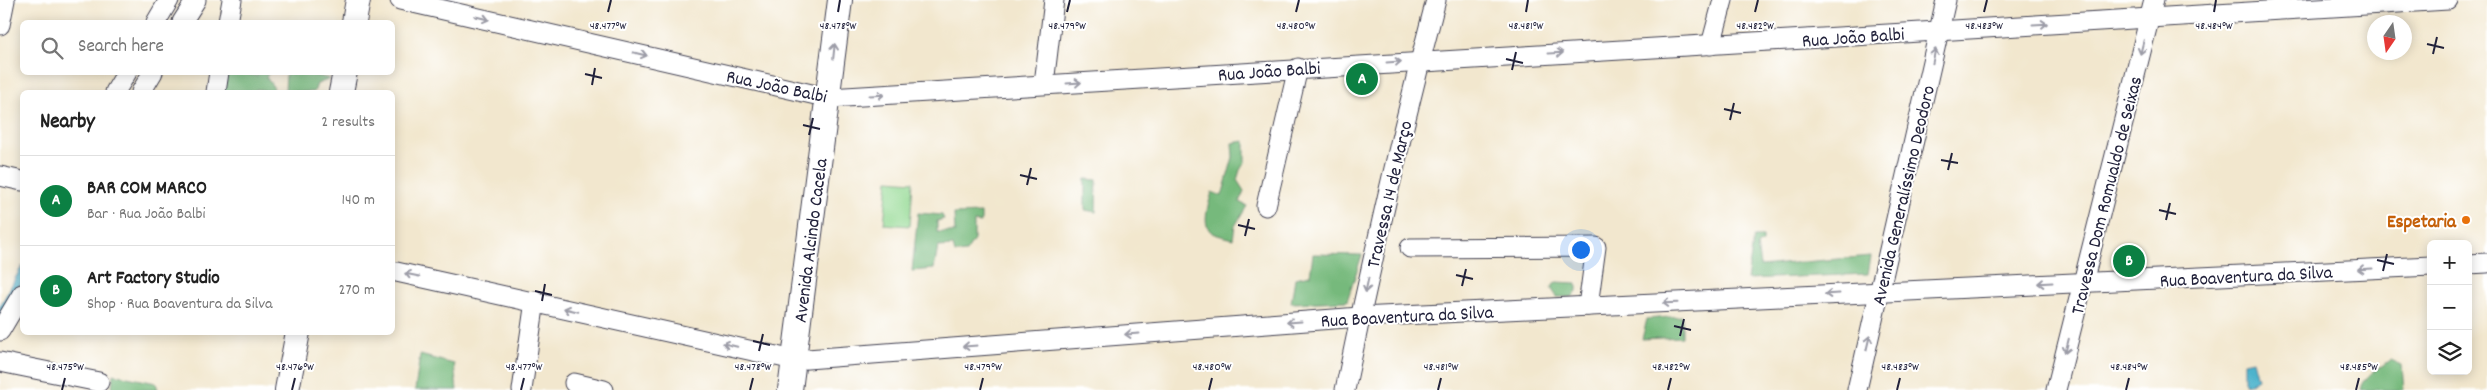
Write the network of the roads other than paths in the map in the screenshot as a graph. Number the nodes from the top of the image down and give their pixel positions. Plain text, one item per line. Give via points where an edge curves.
1 (5, 0) edge
2 (169, 0) edge
3 (196, 0) edge
4 (232, 0) edge
5 (358, 0) edge
6 (400, 0) edge
7 (840, 0) edge
8 (1054, 0) edge
9 (1436, 0) edge
10 (1723, 0) edge
11 (1946, 0) edge
12 (2448, 0) edge
13 (2358, 2) edge
14 (2152, 9) edge
15 (157, 20) edge
16 (183, 20) edge
17 (228, 20) edge
18 (354, 20) edge
19 (0, 25) edge
20 (1939, 29) junction
21 (1710, 45) junction
22 (1419, 60) junction
23 (1298, 68) junction
24 (125, 75) edge
25 (151, 75) edge
26 (219, 75) edge
27 (344, 75) edge
28 (1044, 84) junction
29 (116, 90) edge
30 (142, 90) edge
31 (216, 90) edge
32 (341, 90) edge
33 (829, 98) junction
34 (0, 176) edge
35 (20, 181) edge
36 (1266, 206) dead end
37 (1410, 248) dead end
38 (2487, 263) edge
39 (2472, 264) edge
40 (2427, 266) edge
41 (395, 272) edge
42 (2083, 281) junction
43 (1881, 292) junction
44 (20, 297) edge
45 (535, 302) junction
46 (1588, 306) junction
47 (1360, 317) junction
48 (0, 331) edge
49 (297, 335) edge
50 (794, 360) junction
51 (0, 362) edge
52 (99, 382) dead end
53 (574, 383) dead end
54 (287, 390) edge
55 (522, 390) edge
56 (604, 390) edge
57 (790, 390) edge
58 (1345, 390) edge
59 (1857, 390) edge
60 (2056, 390) edge

1 - 19 street
2 - 15 street
3 - 16 street
4 - 17 street
5 - 18 main road
6 -> 33 street, Rua João Balbi
33 -> 7 main road, Avenida Alcindo Cacela
8 - 28 street
9 - 22 street, Travessa 14 de Março
10 - 21 street
11 - 20 street, Avenida Generalíssimo Deodoro
12 - 13 street, Rua João Balbi
13 - 14 street, Rua João Balbi
20 -> 14 street, Rua João Balbi
14 -> 42 street, Travessa Dom Romualdo de Seixas
20 - 21 street, Rua João Balbi
43 -> 20 street, Avenida Generalíssimo Deodoro
22 -> 21 street, Rua João Balbi
23 -> 22 street, Rua João Balbi
22 -> 47 street, Travessa 14 de Março
28 -> 23 street, Rua João Balbi
23 - 36 street
24 - 29 street
25 - 30 street
26 - 31 street
27 - 32 main road
33 -> 28 street, Rua João Balbi
33 - 50 main road, Avenida Alcindo Cacela
34 - 35 street
37 - 46 street via 1596,247
38 - 39 street
40 -> 42 street, Rua Boaventura da Silva
45 -> 41 street, Rua Boaventura da Silva
42 -> 43 street, Rua Boaventura da Silva
42 -> 60 street, Travessa Dom Romualdo de Seixas
43 -> 46 street, Rua Boaventura da Silva
59 -> 43 street, Avenida Generalíssimo Deodoro
44 - 48 street
50 -> 45 street, Rua Boaventura da Silva
45 - 55 street
46 - 47 street, Rua Boaventura da Silva
47 -> 50 street, Rua Boaventura da Silva
47 - 58 street, Travessa 14 de Março
49 - 54 main road
50 - 57 main road, Avenida Alcindo Cacela
51 - 52 street
53 - 56 street

